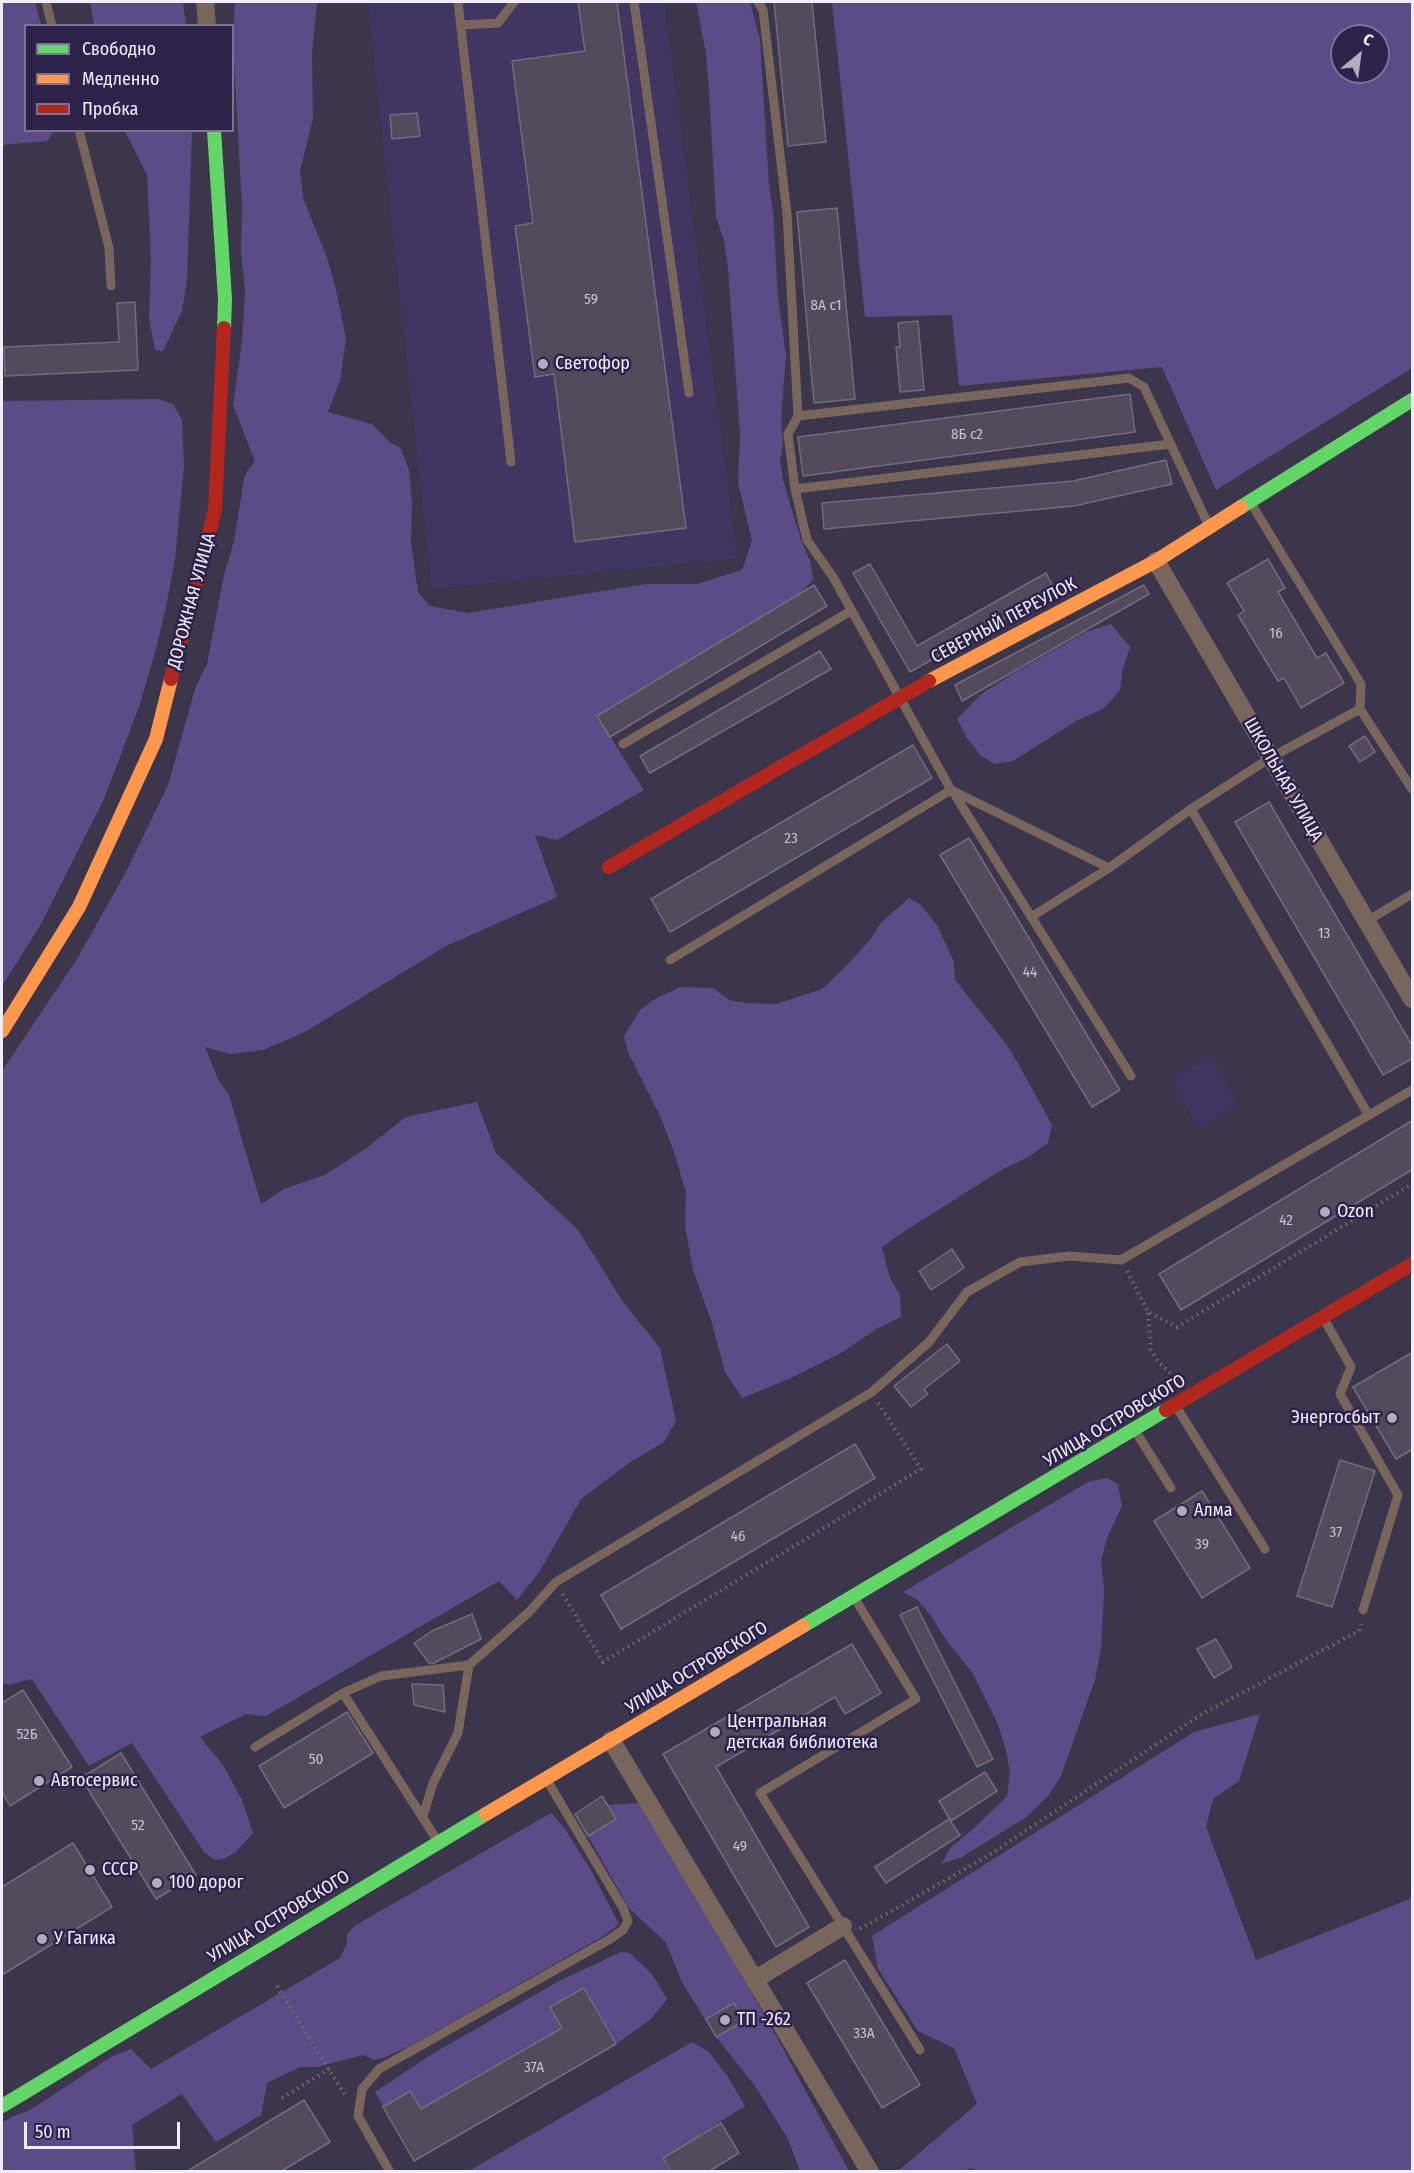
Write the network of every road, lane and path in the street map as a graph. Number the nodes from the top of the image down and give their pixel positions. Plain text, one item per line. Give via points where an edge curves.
1 (46, 2) edge
2 (205, 2) edge
3 (458, 2) edge
4 (514, 2) edge
5 (634, 2) edge
6 (759, 2) edge
7 (52, 24) edge
8 (207, 24) edge
9 (461, 25) junction
10 (80, 132) edge
11 (214, 132) edge
12 (111, 286) dead end
13 (689, 393) dead end
14 (1413, 400) edge
15 (798, 416) junction
16 (1171, 444) junction
17 (511, 462) dead end
18 (795, 489) junction
19 (1249, 501) junction
20 (1209, 526) junction
21 (1156, 561) junction
22 (851, 611) junction
23 (898, 697) junction
24 (1360, 709) junction
25 (623, 744) dead end
26 (1270, 758) junction
27 (1413, 789) edge
28 (951, 790) junction
29 (1191, 809) junction
30 (609, 867) dead end
31 (1109, 868) junction
32 (1413, 894) edge
33 (1031, 917) junction
34 (1367, 921) junction
35 (670, 960) dead end
36 (1413, 999) edge
37 (2, 1031) edge
38 (1131, 1076) dead end
39 (1413, 1090) edge
40 (1368, 1114) junction
41 (1413, 1184) edge
42 (1121, 1260) junction
43 (1413, 1264) edge
44 (1148, 1312) junction
45 (1323, 1317) junction
46 (872, 1392) junction
47 (1190, 1397) junction
48 (1176, 1406) junction
49 (1134, 1430) junction
50 (1171, 1488) dead end
51 (1265, 1549) dead end
52 (556, 1582) junction
53 (853, 1597) junction
54 (1363, 1610) joint
55 (469, 1665) junction
56 (343, 1693) junction
57 (611, 1740) junction
58 (255, 1747) dead end
59 (547, 1780) junction
60 (423, 1816) junction
61 (439, 1843) junction
62 (846, 1931) junction
63 (754, 1980) junction
64 (277, 1986) dead end
65 (920, 2050) dead end
66 (329, 2069) junction
67 (282, 2098) dead end
68 (2, 2106) edge
69 (358, 2116) junction
70 (390, 2172) edge
71 (870, 2172) edge

1 - 7 lane
2 - 8 street
3 - 9 lane
4 - 9 lane via 498,23
5 - 13 lane
6 - 15 lane via 787,214
9 - 17 lane
10 - 12 lane via 109,248
11 - 37 street, ДОРОЖНАЯ УЛИЦА via 225,299 215,510 156,739 79,907
14 - 19 street, СЕВЕРНЫЙ ПЕРЕУЛОК
15 - 16 lane via 1129,378 1144,387
15 - 18 lane via 788,434
16 - 18 lane
16 - 20 lane
18 - 22 lane via 807,540
19 - 20 street, СЕВЕРНЫЙ ПЕРЕУЛОК
19 - 24 lane via 1361,684
20 - 21 street, СЕВЕРНЫЙ ПЕРЕУЛОК
21 - 23 street, СЕВЕРНЫЙ ПЕРЕУЛОК
21 - 26 street, ШКОЛЬНАЯ УЛИЦА
22 - 23 lane
22 - 25 lane
23 - 28 lane
23 - 30 street, СЕВЕРНЫЙ ПЕРЕУЛОК
24 - 26 lane
24 - 27 lane
26 - 29 lane
26 - 34 street, ШКОЛЬНАЯ УЛИЦА
28 - 31 lane
28 - 33 lane
28 - 35 lane
29 - 31 lane
29 - 40 lane
31 - 33 lane
32 - 34 lane
33 - 38 lane
34 - 36 street, ШКОЛЬНАЯ УЛИЦА
39 - 40 lane
40 - 42 lane
41 - 44 path via 1176,1327
42 - 44 path
42 - 46 lane via 1070,1256 1020,1262 967,1292 928,1342
43 - 45 street, УЛИЦА ОСТРОВСКОГО
44 - 47 path via 1151,1350
45 - 47 street, УЛИЦА ОСТРОВСКОГО
45 - 54 lane via 1351,1367 1340,1394 1398,1495
46 - 52 lane
46 - 52 path via 921,1469 603,1662
47 - 48 street, УЛИЦА ОСТРОВСКОГО
48 - 49 street, УЛИЦА ОСТРОВСКОГО
48 - 51 lane
49 - 50 lane
49 - 53 street, УЛИЦА ОСТРОВСКОГО
52 - 55 lane via 528,1613
53 - 57 street, УЛИЦА ОСТРОВСКОГО
53 - 62 lane via 916,1699 760,1792
54 - 62 path via 1359,1630 1202,1714 986,1857
55 - 56 lane via 381,1676
55 - 60 lane via 458,1733 432,1783
56 - 58 lane
56 - 60 lane
57 - 59 street, УЛИЦА ОСТРОВСКОГО
57 - 63 street
59 - 61 street, УЛИЦА ОСТРОВСКОГО
59 - 69 lane via 623,1908 628,1921 624,1930 379,2069 362,2089
60 - 61 lane
61 - 68 street, УЛИЦА ОСТРОВСКОГО
62 - 63 street
62 - 65 lane
63 - 71 street
64 - 66 path
66 - 67 path
66 - 69 path
69 - 70 lane

